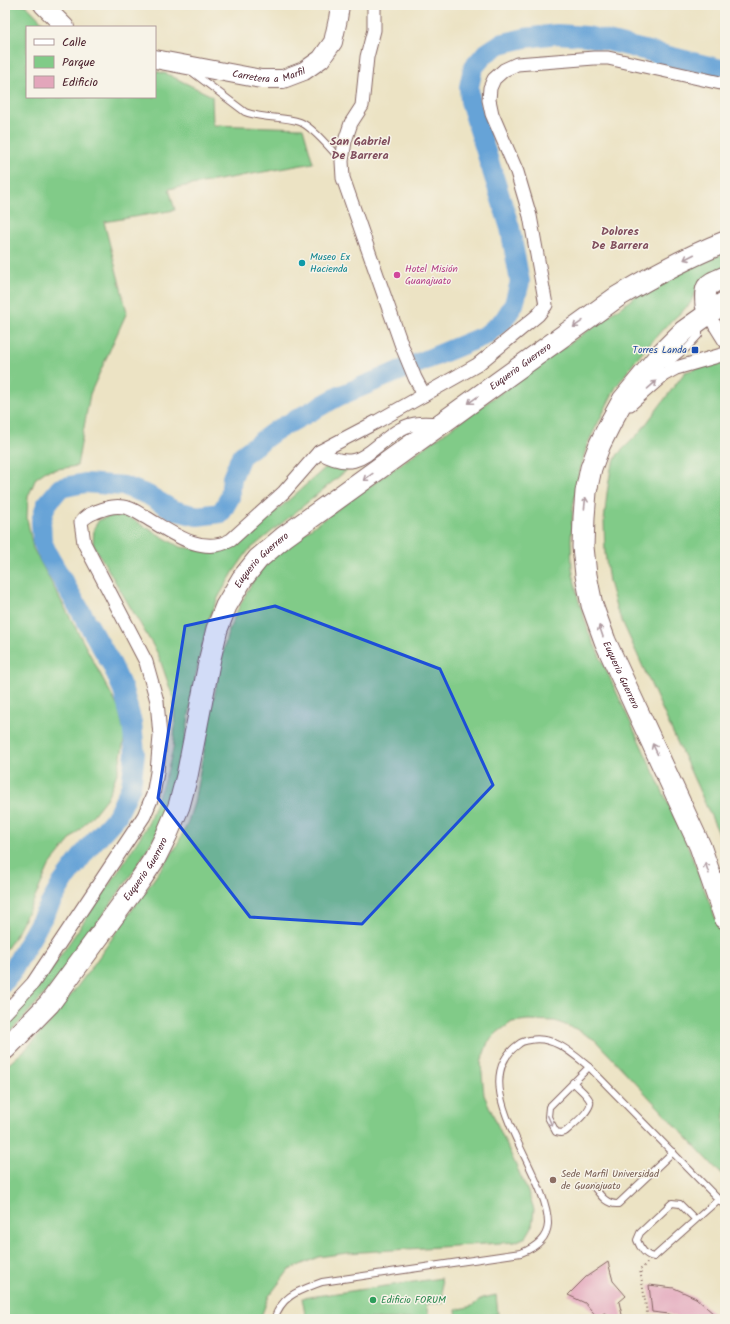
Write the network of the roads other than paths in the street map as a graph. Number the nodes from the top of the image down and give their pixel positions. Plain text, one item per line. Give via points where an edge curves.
1 (43, 5) edge
2 (340, 5) edge
3 (374, 5) edge
4 (64, 26) edge
5 (156, 59) edge
6 (183, 65) junction
7 (725, 84) edge
8 (342, 161) junction
9 (725, 242) edge
10 (725, 277) edge
11 (711, 313) edge
12 (725, 341) edge
13 (725, 354) edge
14 (424, 395) junction
15 (612, 420) junction
16 (440, 424) junction
17 (319, 452) junction
18 (725, 918) edge
19 (5, 1014) edge
20 (5, 1049) edge
21 (589, 1067) junction
22 (573, 1082) junction
23 (673, 1152) junction
24 (594, 1188) dead end
25 (719, 1199) junction
26 (725, 1206) edge
27 (695, 1220) junction
28 (274, 1319) edge

1 - 4 main road
2 - 6 main road, Carretera a Marfil via 333,42 321,59 304,71 283,79 261,79
3 - 8 street via 374,30 367,57 362,106 350,123 344,141
5 - 6 main road, Carretera a Marfil
6 - 8 lane via 246,112 307,126
7 - 14 street via 608,58 517,64 504,70 494,79 489,100 492,114 517,172 530,216 546,305 538,315 477,365
8 - 14 street via 343,178 403,349
9 -> 16 main road, Euquerio Guerrero via 699,252 617,297
10 - 11 main road via 709,285 705,290 704,295
11 - 12 street
11 - 15 main road, Euquerio Guerrero via 684,331 649,368 623,400
15 -> 13 street via 663,375 676,368
14 - 17 street
18 -> 15 main road, Euquerio Guerrero via 700,846 605,641 592,605 583,547 586,492 591,468
16 - 17 street via 414,424 401,429 369,454 356,460 341,460
16 -> 20 main road, Euquerio Guerrero via 284,537 258,559 242,579 226,606 217,629 179,806 155,858 49,1004
17 - 19 street via 284,492 231,540 223,544 196,544 130,508 109,507 85,516 81,522 84,543 146,662 157,701 160,736 157,772 153,795 144,816 33,983
21 - 22 lane
21 - 23 lane
21 - 28 lane via 564,1047 550,1041 533,1040 521,1042 508,1052 501,1065 500,1094 509,1122 544,1199 548,1216 544,1237 534,1248 521,1253 322,1282 291,1294 278,1308
22 -> 22 lane via 549,1106 548,1117 556,1132 565,1132 590,1105 587,1097
23 - 24 lane via 618,1204 612,1205 606,1201
23 - 25 lane
25 - 26 lane
25 - 27 lane
27 - 27 lane via 680,1204 672,1203 640,1233 637,1240 639,1246 649,1256 654,1257

